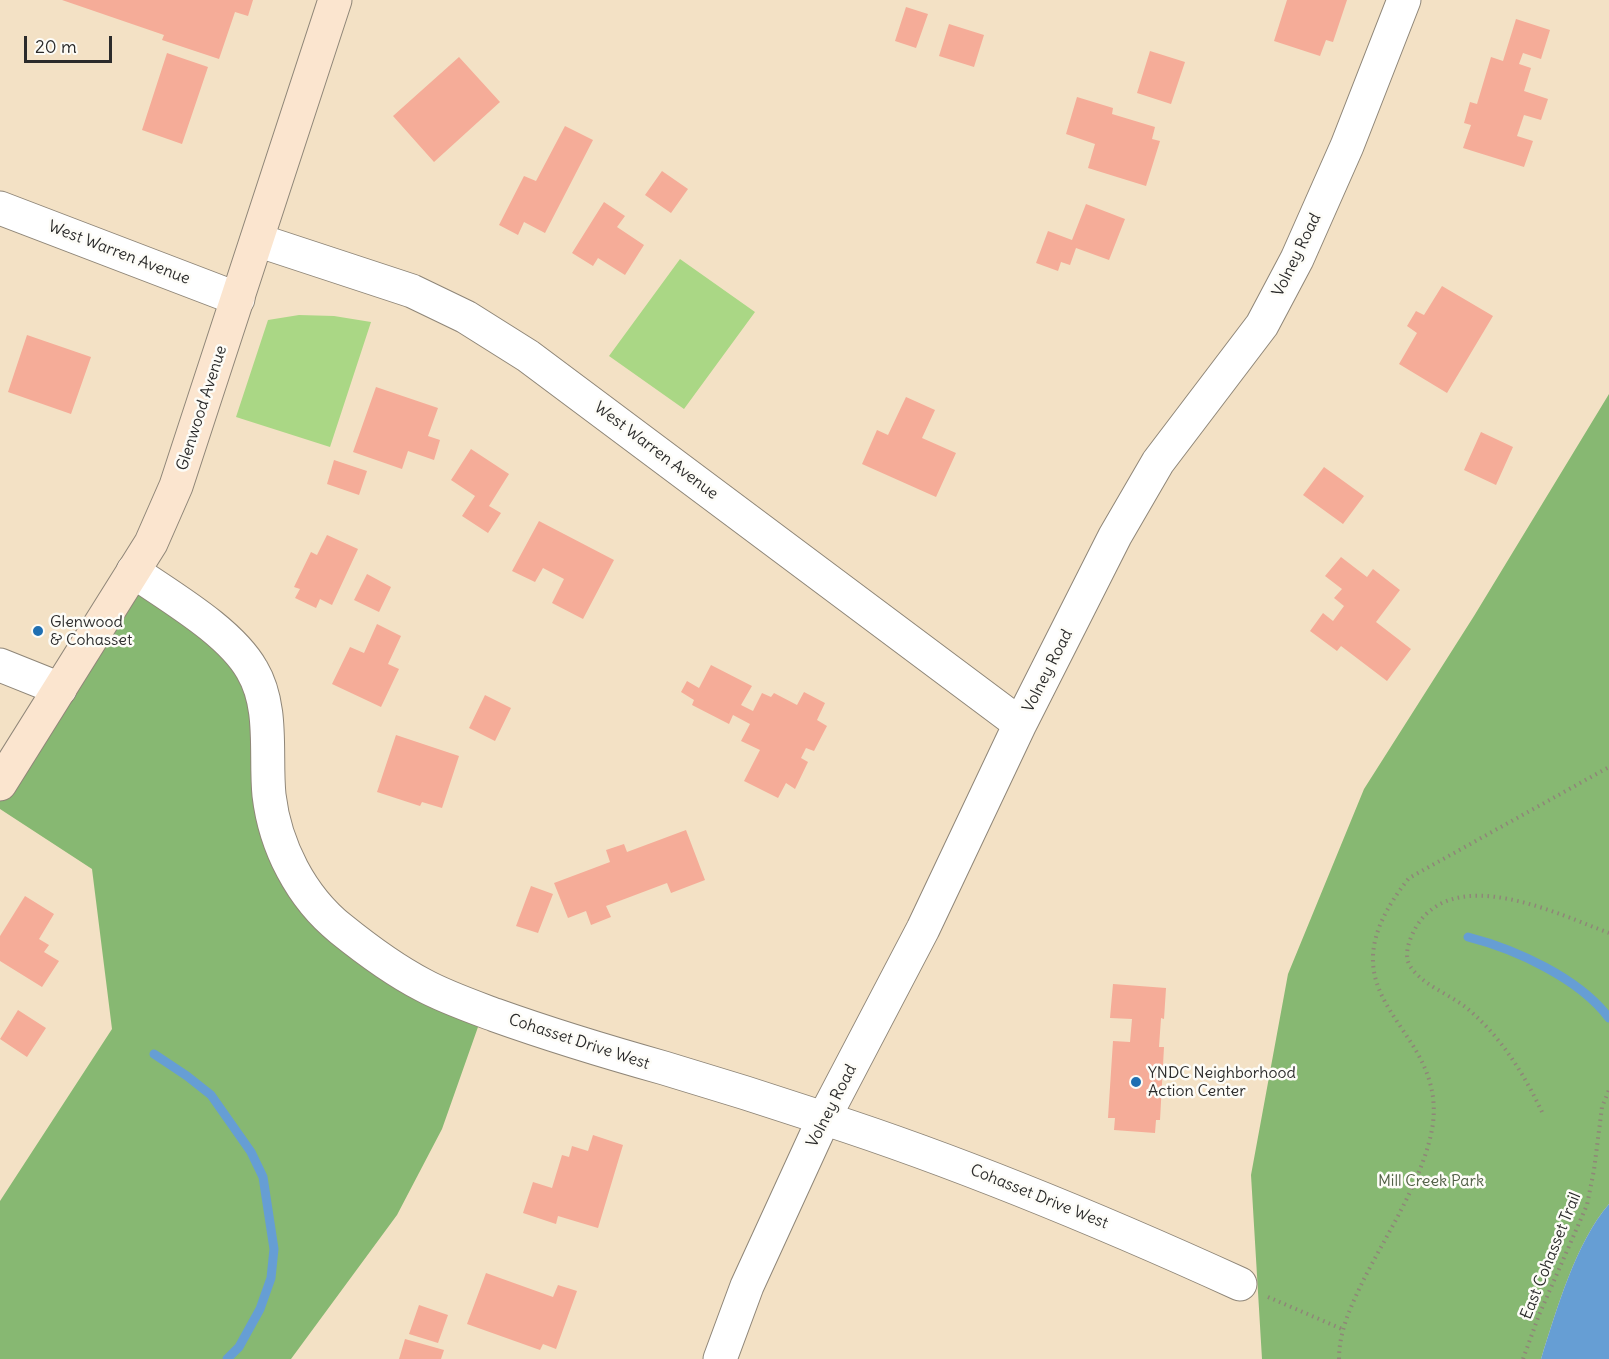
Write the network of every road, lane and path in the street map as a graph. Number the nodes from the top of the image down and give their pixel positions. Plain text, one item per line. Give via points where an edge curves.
1 (335, 0) edge
2 (1404, 0) edge
3 (0, 208) edge
4 (257, 240) junction
5 (238, 299) junction
6 (133, 572) junction
7 (0, 665) edge
8 (60, 689) junction
9 (1020, 724) junction
10 (1609, 767) edge
11 (0, 784) edge
12 (1609, 933) edge
13 (1609, 1090) edge
14 (1542, 1112) dead end
15 (824, 1118) junction
16 (1240, 1284) joint
17 (1342, 1329) junction
18 (720, 1359) edge
19 (1339, 1359) edge
20 (1522, 1359) edge

1 - 4 main road, Glenwood Avenue
2 - 9 street, Volney Road via 1344,155 1287,280 1262,325 1156,466 1115,536
3 - 5 street, West Warren Avenue
4 - 5 main road, Glenwood Avenue
4 - 9 street, West Warren Avenue via 412,291 466,317 528,356
5 - 6 main road, Glenwood Avenue via 176,486 157,533
6 - 8 main road, Glenwood Avenue
6 - 15 street, Cohasset Drive West via 214,629 252,669 264,708 269,795 277,835 310,897 378,958 420,983 562,1039
7 - 8 street
8 - 11 main road, Glenwood Avenue
9 - 15 street, Volney Road via 923,930
10 - 17 path via 1409,878 1387,908 1374,951 1373,970 1383,1002 1419,1058 1429,1082 1433,1123 1415,1180
12 - 14 path via 1540,907 1488,896 1450,899 1417,926 1406,952 1408,964 1421,977 1482,1022 1509,1054
13 - 20 path, East Cohasset Trail via 1602,1107 1587,1205
15 - 16 street, Cohasset Drive West via 1050,1200
15 - 18 street, Volney Road via 747,1286
16 - 17 path
17 - 19 path

